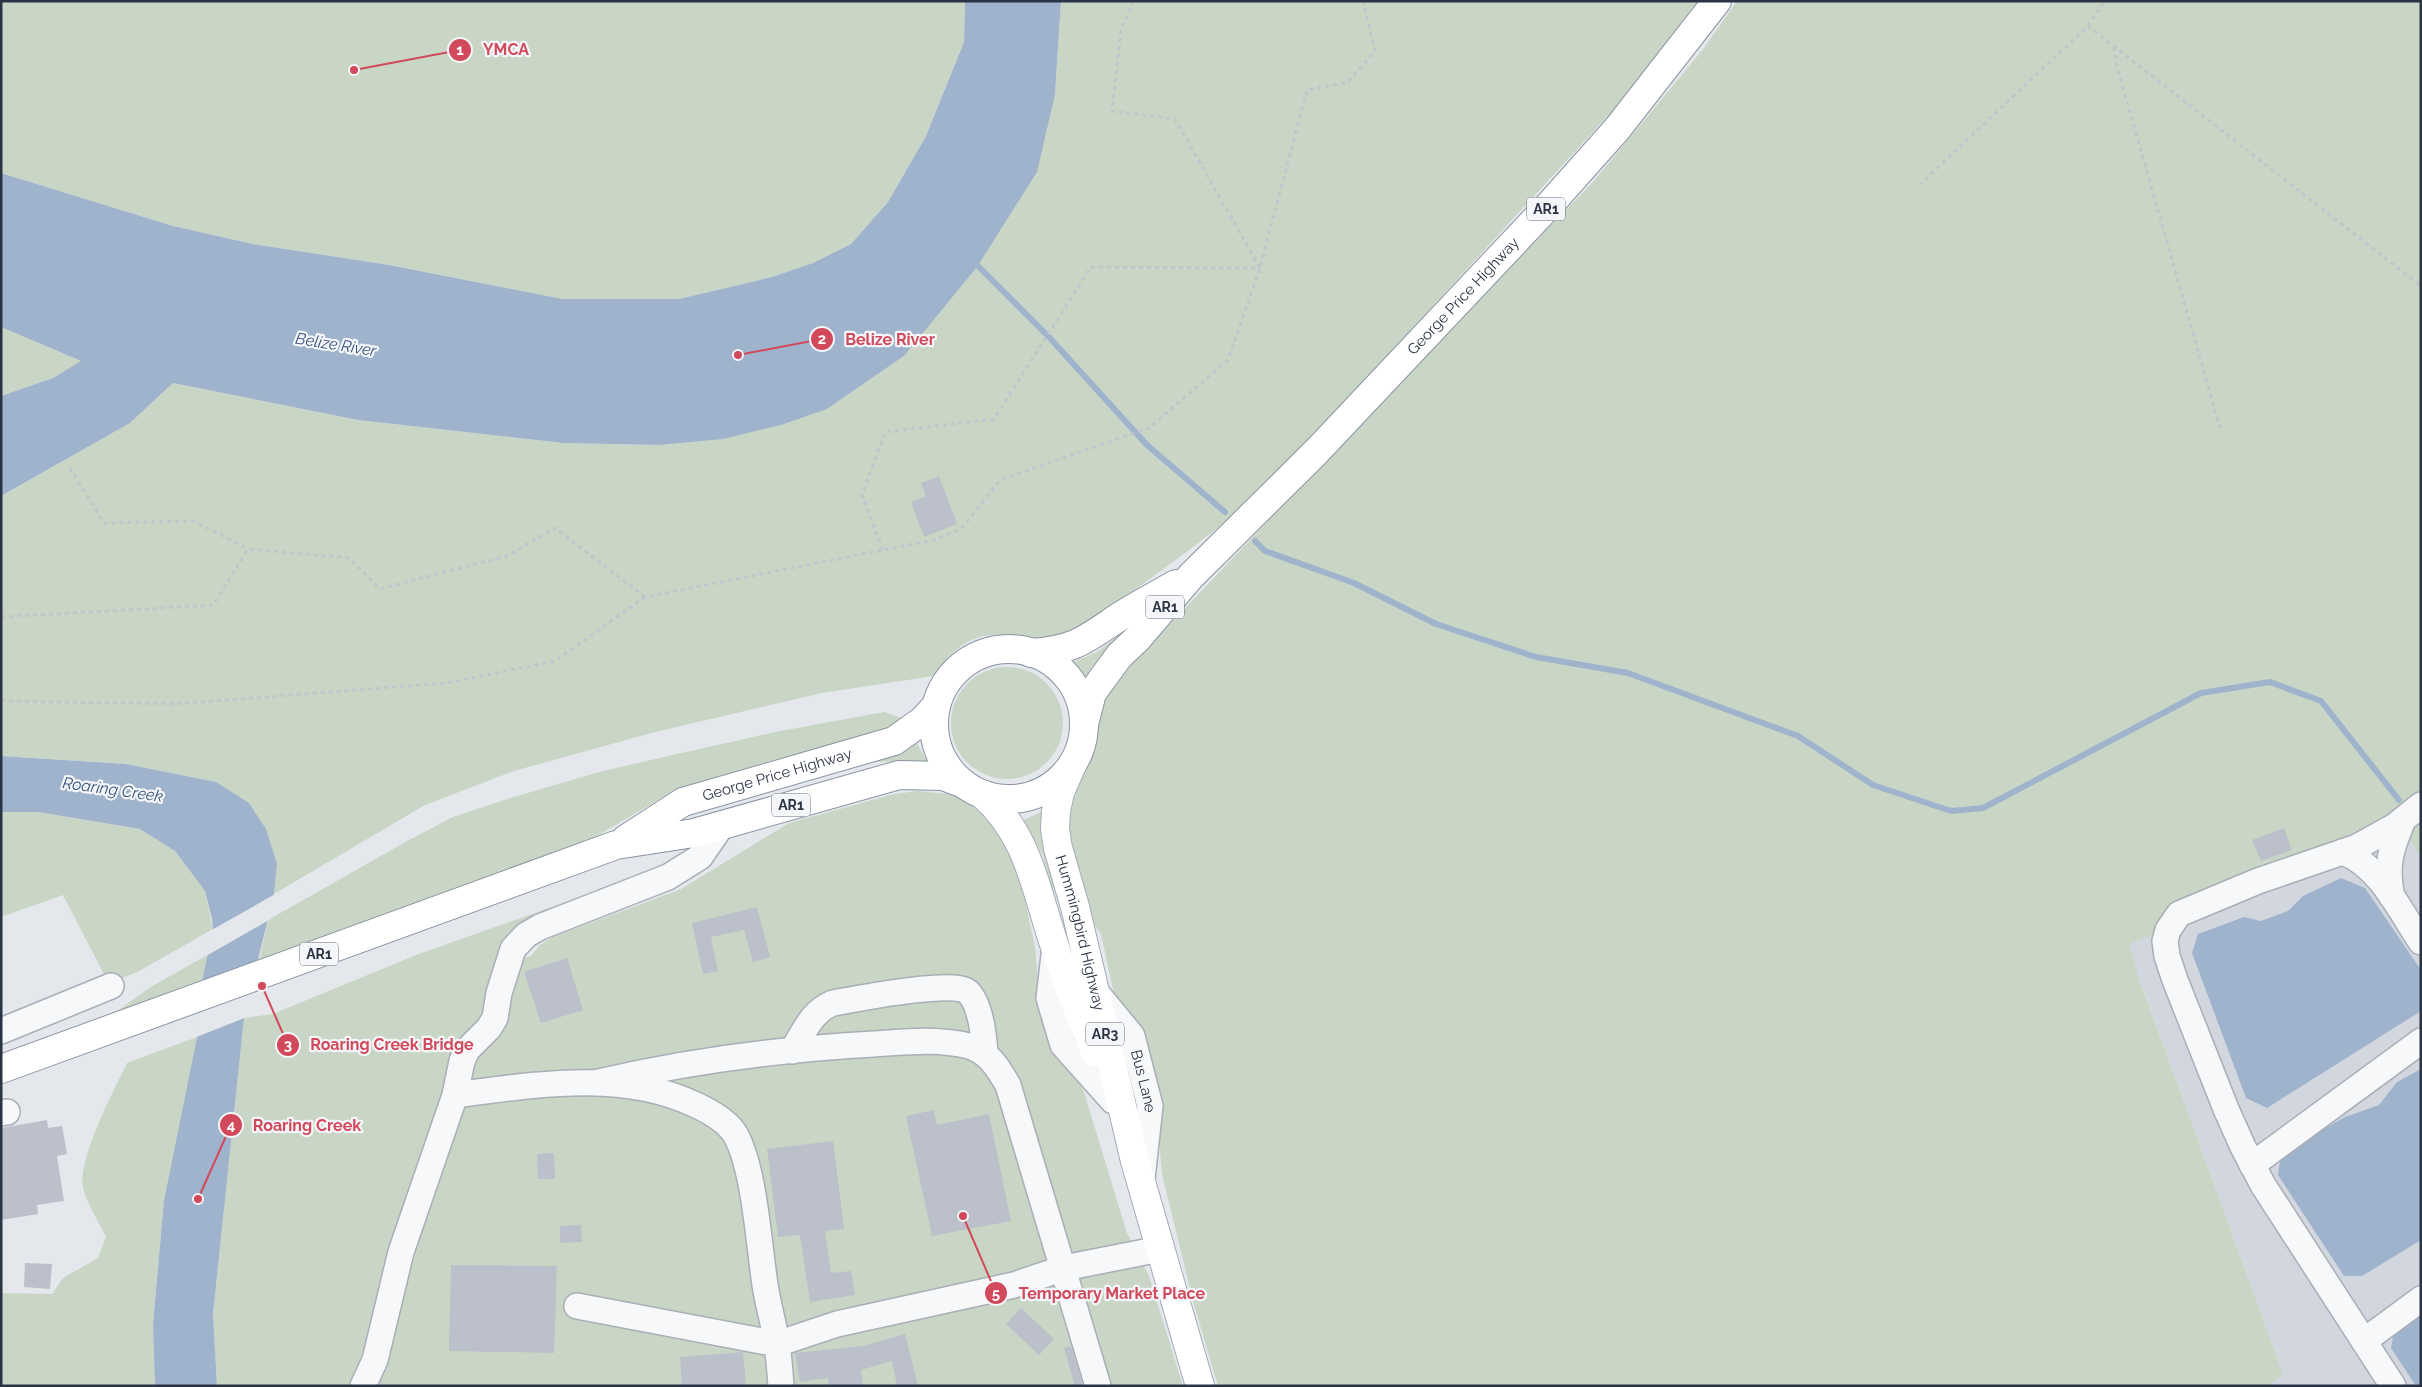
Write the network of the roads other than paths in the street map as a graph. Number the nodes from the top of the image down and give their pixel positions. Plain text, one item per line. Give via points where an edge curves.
1 (1717, 1) edge
2 (1191, 576) junction
3 (1031, 653) junction
4 (936, 706) junction
5 (1084, 724) junction
6 (1072, 765) junction
7 (973, 789) junction
8 (2412, 812) edge
9 (722, 825) junction
10 (616, 845) junction
11 (2343, 852) junction
12 (2393, 902) junction
13 (2421, 942) edge
14 (111, 986) dead end
15 (1, 1031) edge
16 (2421, 1041) edge
17 (792, 1051) junction
18 (985, 1054) junction
19 (1, 1069) edge
20 (599, 1082) junction
21 (455, 1095) junction
22 (2252, 1165) junction
23 (1138, 1172) junction
24 (1160, 1249) junction
25 (1064, 1268) junction
26 (2421, 1299) edge
27 (577, 1306) dead end
28 (2364, 1341) junction
29 (777, 1344) junction
30 (363, 1386) edge
31 (781, 1386) edge
32 (1098, 1386) edge
33 (1200, 1386) edge
34 (2393, 1386) edge

1 - 2 main road, George Price Highway / AR1 via 1617,129 1552,202 1317,451
2 - 3 main road, George Price Highway / AR1 via 1121,616 1082,643 1054,652
2 - 5 main road, George Price Highway / AR1 via 1100,680 1088,703
3 - 4 main road via 1003,650 976,657 954,674
3 - 5 main road via 1052,663 1069,679 1080,700
4 - 7 main road via 934,731 941,755 955,776
4 - 10 main road, George Price Highway / AR1 via 922,721 894,741 683,802
5 - 6 main road via 1082,743
6 - 7 main road via 1055,784 1032,795 1007,799
6 - 23 main road, Hummingbird Highway / AR3 via 1060,792 1055,829
7 - 9 main road, George Price Highway / AR1 via 944,776 899,775
7 - 23 main road, Hummingbird Highway / AR3 via 1003,815 1025,852 1054,947 1114,1100
8 - 11 street via 2357,847
8 - 12 street via 2388,861
9 - 10 main road, George Price Highway / AR1 via 694,833
9 - 21 street via 700,857 668,877 540,927 526,936 514,949 507,967 495,1018 466,1050
10 - 19 main road, George Price Highway / AR1
11 - 12 street via 2364,863
11 - 22 street via 2258,881 2179,914 2168,930 2165,941 2175,980
12 - 13 street
14 - 15 street
16 - 22 street
17 - 18 street via 825,1046 927,1041 970,1047
17 - 18 street via 822,1007 956,986 968,991 975,1003 983,1030
17 - 20 street via 666,1066
18 - 25 street via 998,1067 1008,1085
20 - 21 street via 536,1085
20 - 29 street via 679,1096 710,1111 732,1130 742,1147 748,1168 765,1288
21 - 30 street via 400,1252 375,1360
22 - 28 street
23 - 24 main road, Hummingbird Highway / AR3
24 - 25 street
24 - 33 main road, Hummingbird Highway / AR3
25 - 29 street via 1014,1285 837,1324
25 - 32 street
26 - 28 street
27 - 29 street
28 - 34 street
29 - 31 street

